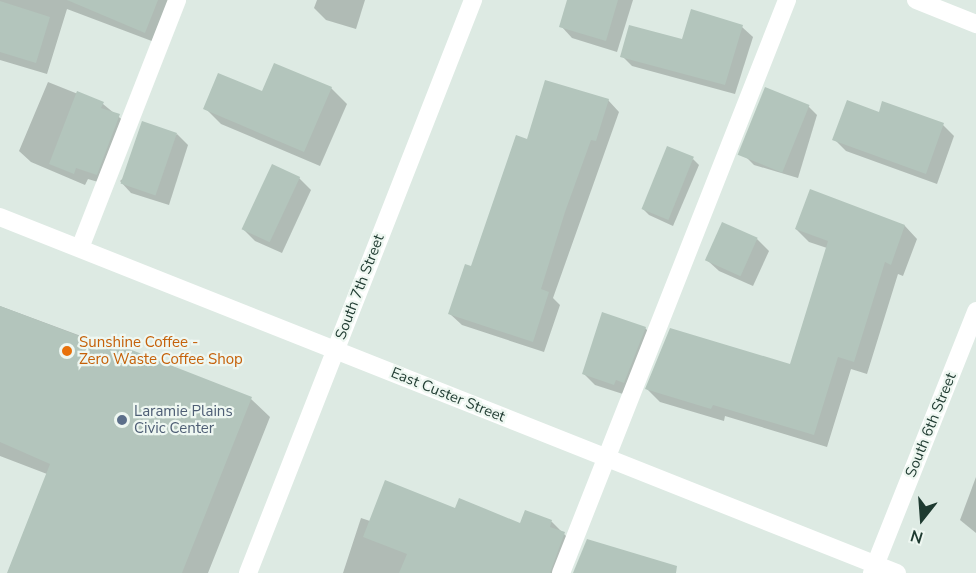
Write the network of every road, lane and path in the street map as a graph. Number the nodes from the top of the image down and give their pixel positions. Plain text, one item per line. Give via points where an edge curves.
1 (177, 0) edge
2 (473, 0) edge
3 (787, 0) edge
4 (916, 0) edge
5 (976, 24) edge
6 (0, 217) edge
7 (80, 249) junction
8 (976, 311) edge
9 (335, 350) junction
10 (605, 457) junction
11 (874, 569) edge
12 (248, 573) edge
13 (561, 573) edge
14 (897, 573) edge

1 - 7 street
2 - 9 street, South 7th Street
3 - 10 street
4 - 5 street
6 - 7 street, East Custer Street
7 - 9 street, East Custer Street
8 - 11 street, South 6th Street
9 - 10 street, East Custer Street
9 - 12 street, South 7th Street
10 - 11 street, East Custer Street
10 - 13 street
11 - 14 street, East Custer Street

